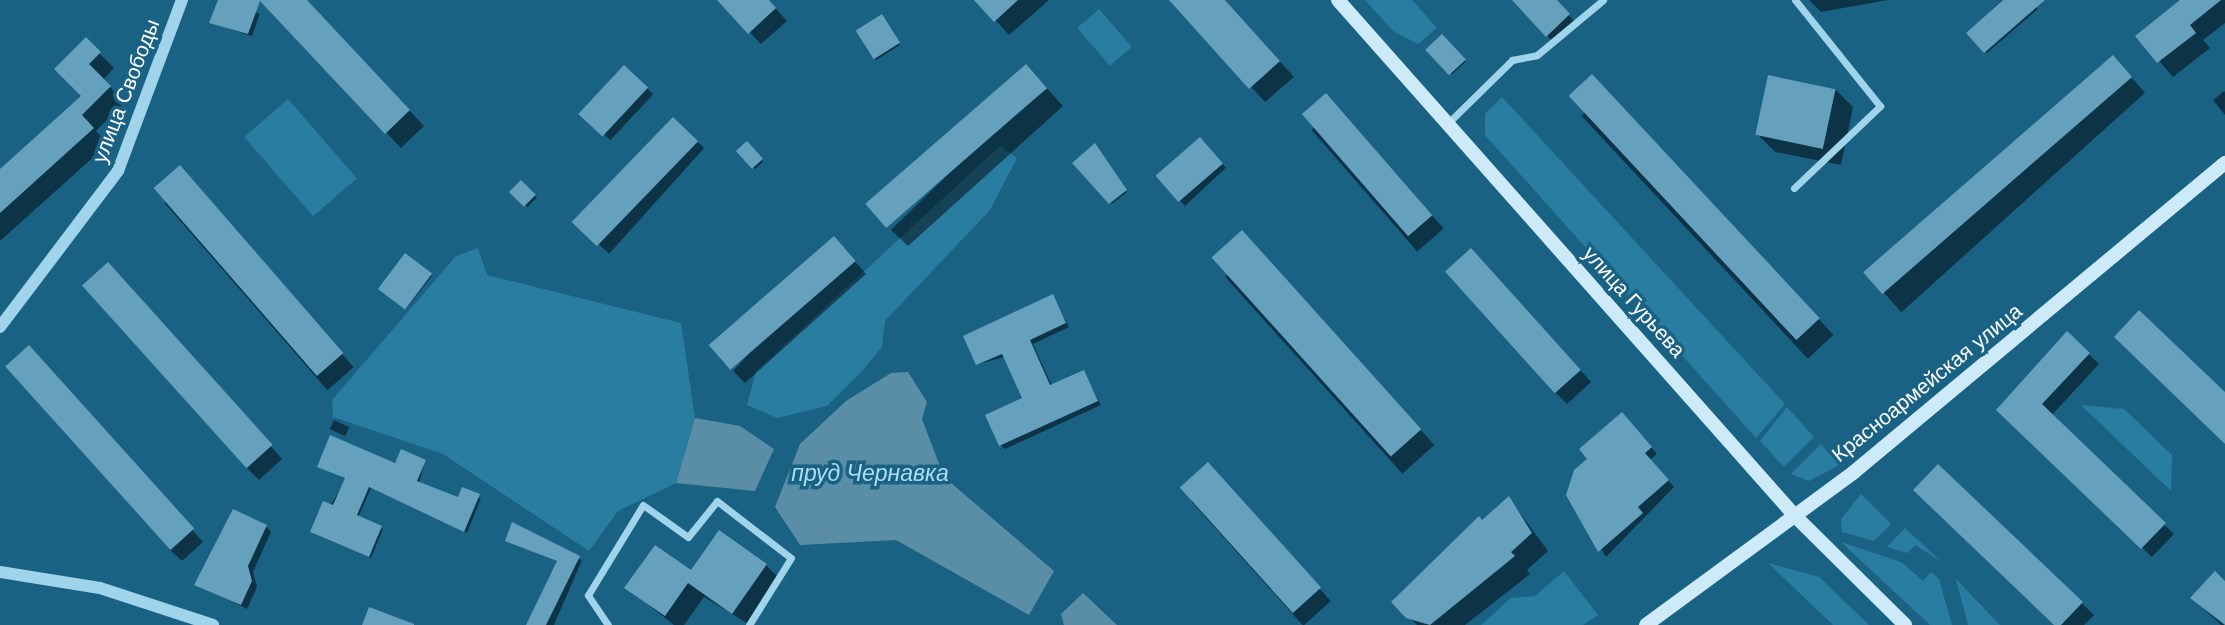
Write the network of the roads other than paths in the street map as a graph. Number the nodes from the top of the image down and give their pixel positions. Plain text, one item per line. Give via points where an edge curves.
1 (182, 0) edge
2 (1338, 0) edge
3 (1603, 0) edge
4 (1795, 0) edge
5 (1448, 123) junction
6 (2225, 163) edge
7 (1794, 188) dead end
8 (0, 327) edge
9 (1795, 516) junction
10 (0, 572) edge
11 (214, 625) edge
12 (608, 625) edge
13 (749, 625) edge
14 (1646, 625) edge
15 (1905, 625) edge

1 - 8 street, улица Свободы via 118,171
2 - 5 main road, улица Гурьева
3 - 5 street via 1537,55 1513,60
4 - 7 street via 1880,106
5 - 9 main road, улица Гурьева
6 - 9 main road, Красноармейская улица
9 - 14 main road, Красноармейская улица
9 - 15 main road, улица Гурьева
10 - 11 street via 100,588
12 - 13 street via 588,595 643,505 688,537 718,501 791,558

